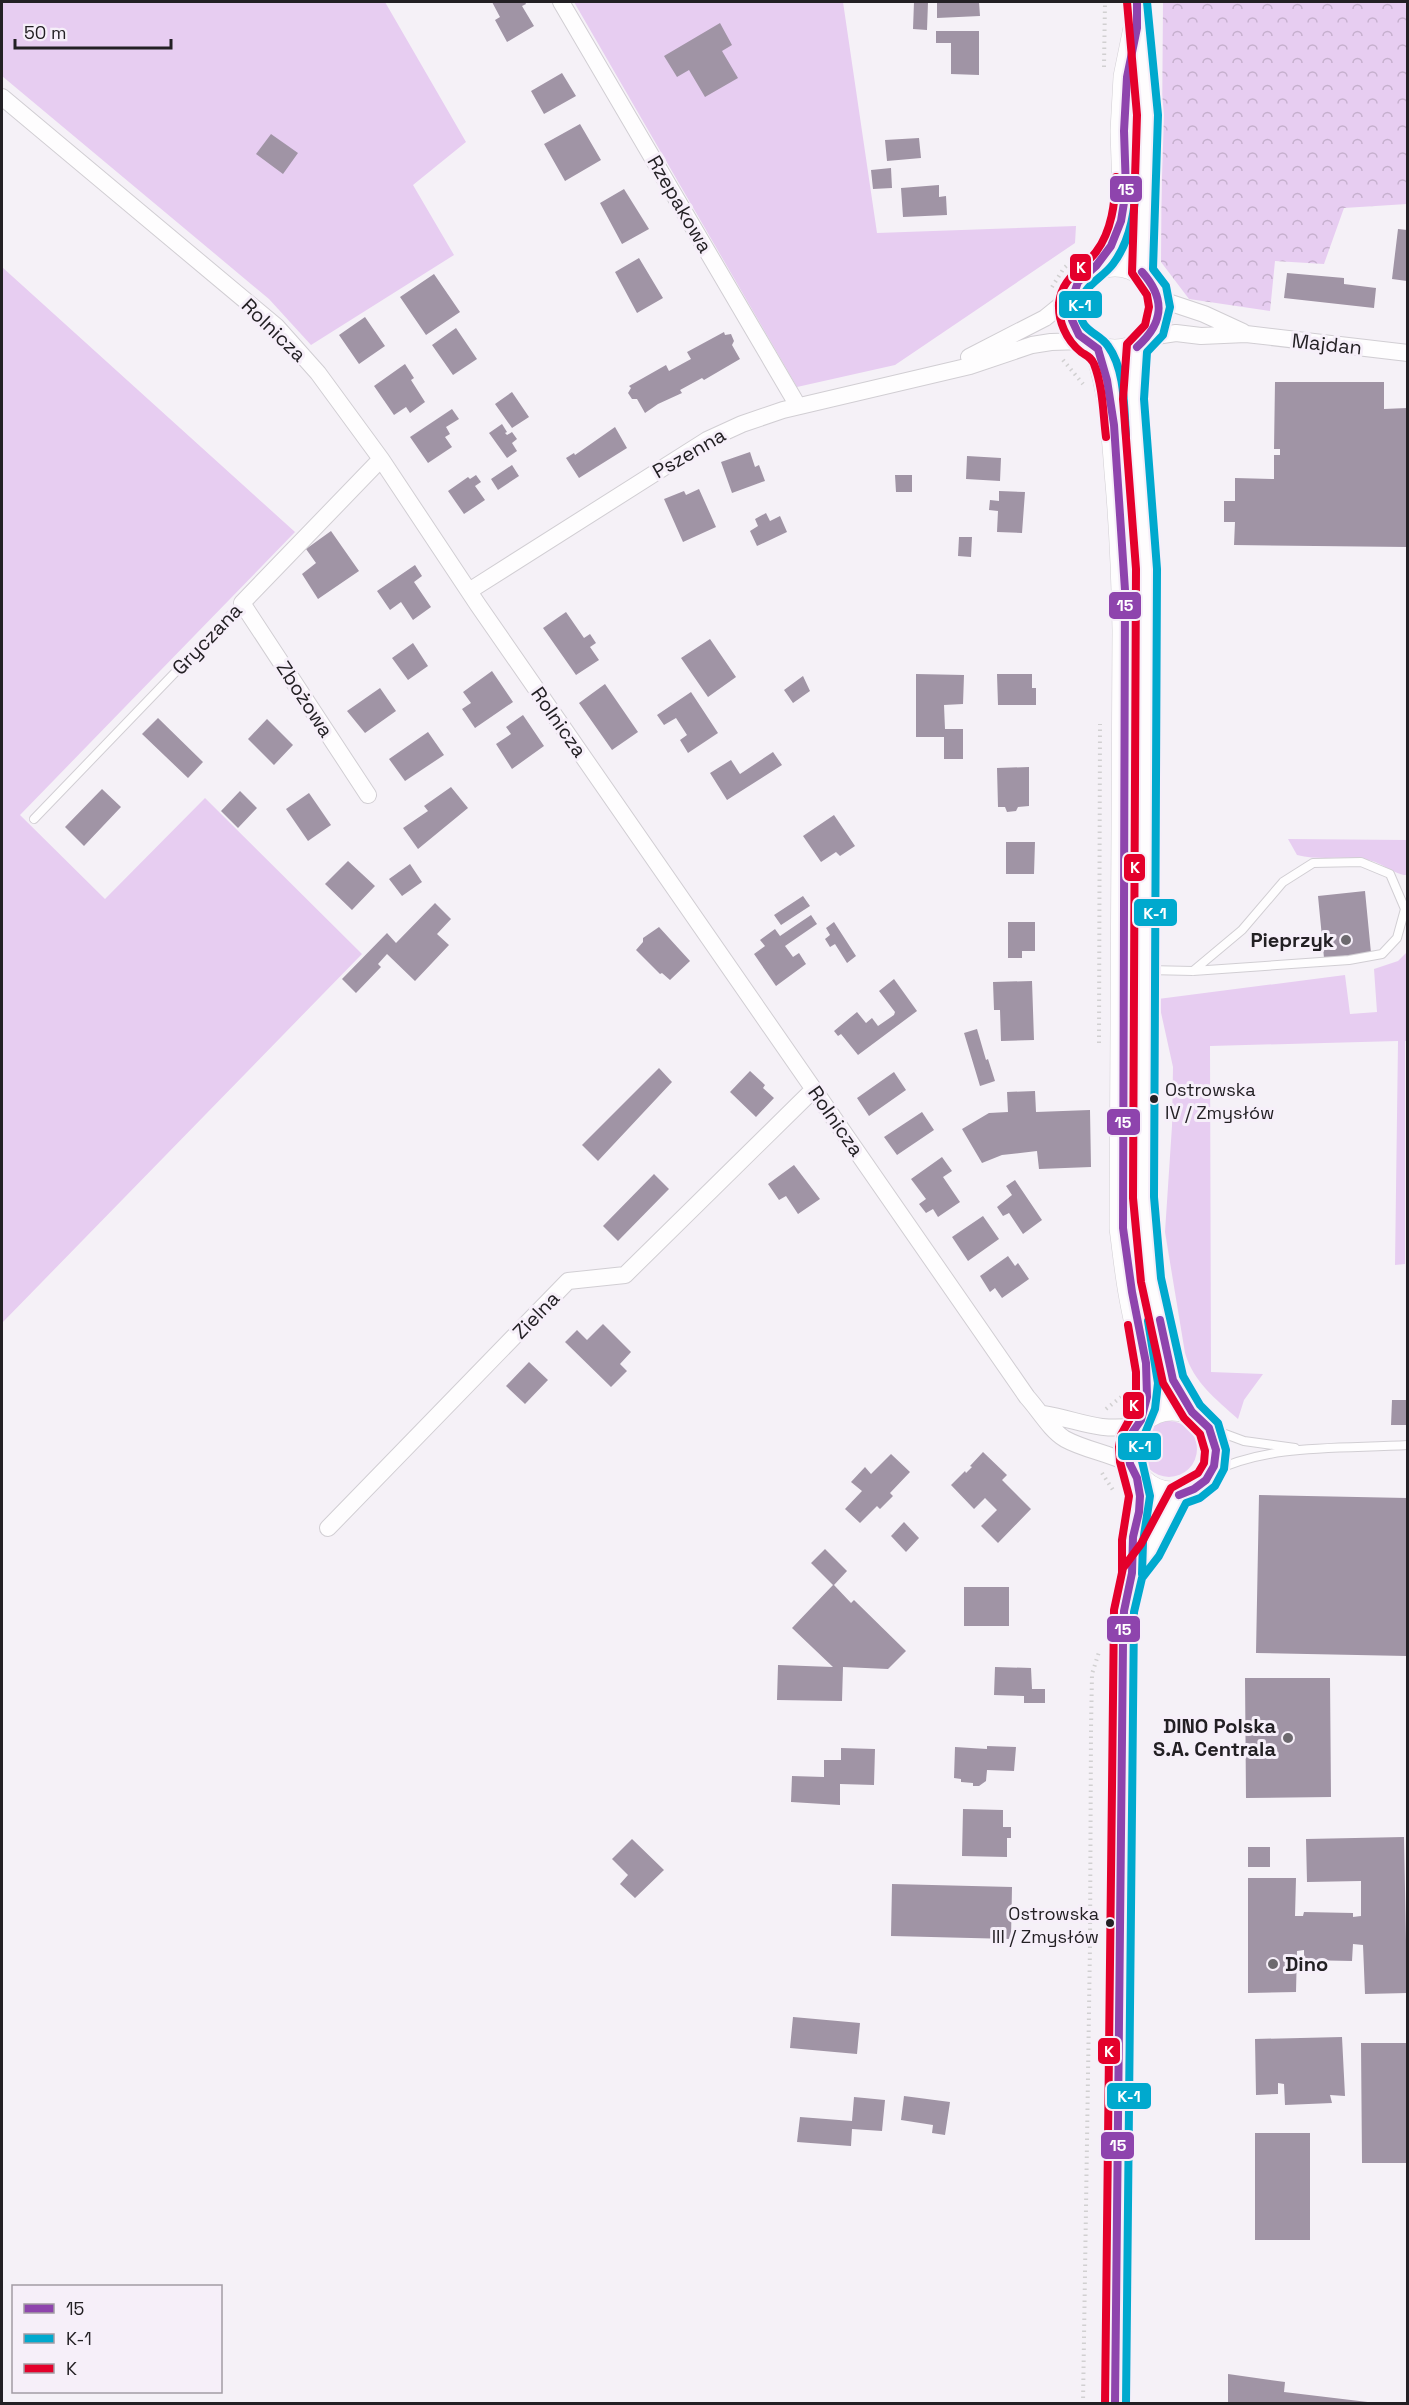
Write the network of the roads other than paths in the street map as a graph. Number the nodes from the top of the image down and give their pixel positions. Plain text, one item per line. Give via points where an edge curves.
1 (561, 2) edge
2 (1137, 15) edge
3 (2, 97) edge
4 (1096, 266) junction
5 (1142, 272) junction
6 (1071, 297) junction
7 (1159, 299) junction
8 (1246, 334) junction
9 (1143, 342) junction
10 (1091, 345) junction
11 (1407, 353) edge
12 (935, 375) junction
13 (798, 406) junction
14 (381, 459) junction
15 (469, 591) junction
16 (242, 603) junction
17 (368, 795) dead end
18 (34, 819) dead end
19 (1145, 969) junction
20 (1193, 971) junction
21 (814, 1089) junction
22 (1043, 1414) junction
23 (1201, 1420) junction
24 (1139, 1423) junction
25 (1407, 1445) edge
26 (1307, 1450) junction
27 (1134, 1471) junction
28 (1210, 1473) junction
29 (1179, 1495) junction
30 (328, 1528) dead end
31 (1132, 1573) junction
32 (1115, 2403) edge

1 - 13 street, Rzepakowa
2 - 4 main road via 1127,77 1126,189 1121,221 1111,246
2 - 5 main road via 1146,78 1148,134
3 - 14 street, Rolnicza via 277,327 318,374
4 - 5 main road via 1120,263
4 - 6 main road via 1078,282
5 - 7 main road
6 - 10 main road via 1072,321
6 - 12 street, Pszenna via 1045,318
7 - 8 street, Majdan
7 - 9 main road via 1158,323
8 - 9 street, Majdan via 1176,333
8 - 11 street, Majdan
9 - 10 main road via 1114,353
9 - 19 main road via 1134,374 1133,399 1147,569
10 - 12 street, Pszenna via 1032,345
10 - 24 main road via 1107,375 1113,401 1125,555 1123,1228 1146,1364 1147,1397
12 - 13 street, Pszenna
13 - 15 street, Pszenna via 707,440
14 - 15 street, Rolnicza
14 - 16 street, Gryczana
15 - 21 street, Rolnicza
16 - 17 street, Zbożowa
16 - 18 lane, Gryczana
19 - 20 lane
19 - 23 main road via 1143,1197 1148,1254 1173,1380
20 - 20 lane via 1349,960 1382,954 1397,938 1405,909 1390,874 1361,862 1313,863 1283,882 1242,930
21 - 22 street, Rolnicza
21 - 30 street, Zielna via 625,1275 568,1281
22 - 24 street via 1099,1428 1116,1429
22 - 27 street, Rolnicza via 1049,1426 1063,1438 1112,1455
23 - 24 main road via 1169,1408 1154,1411
23 - 26 lane via 1244,1441
23 - 28 main road via 1216,1450
24 - 27 main road via 1128,1448
25 - 26 lane
26 - 28 lane via 1242,1459
27 - 29 main road via 1156,1492
27 - 31 main road via 1139,1512 1133,1537
28 - 29 main road via 1200,1485
29 - 31 main road via 1150,1550
31 - 32 main road via 1123,1643

